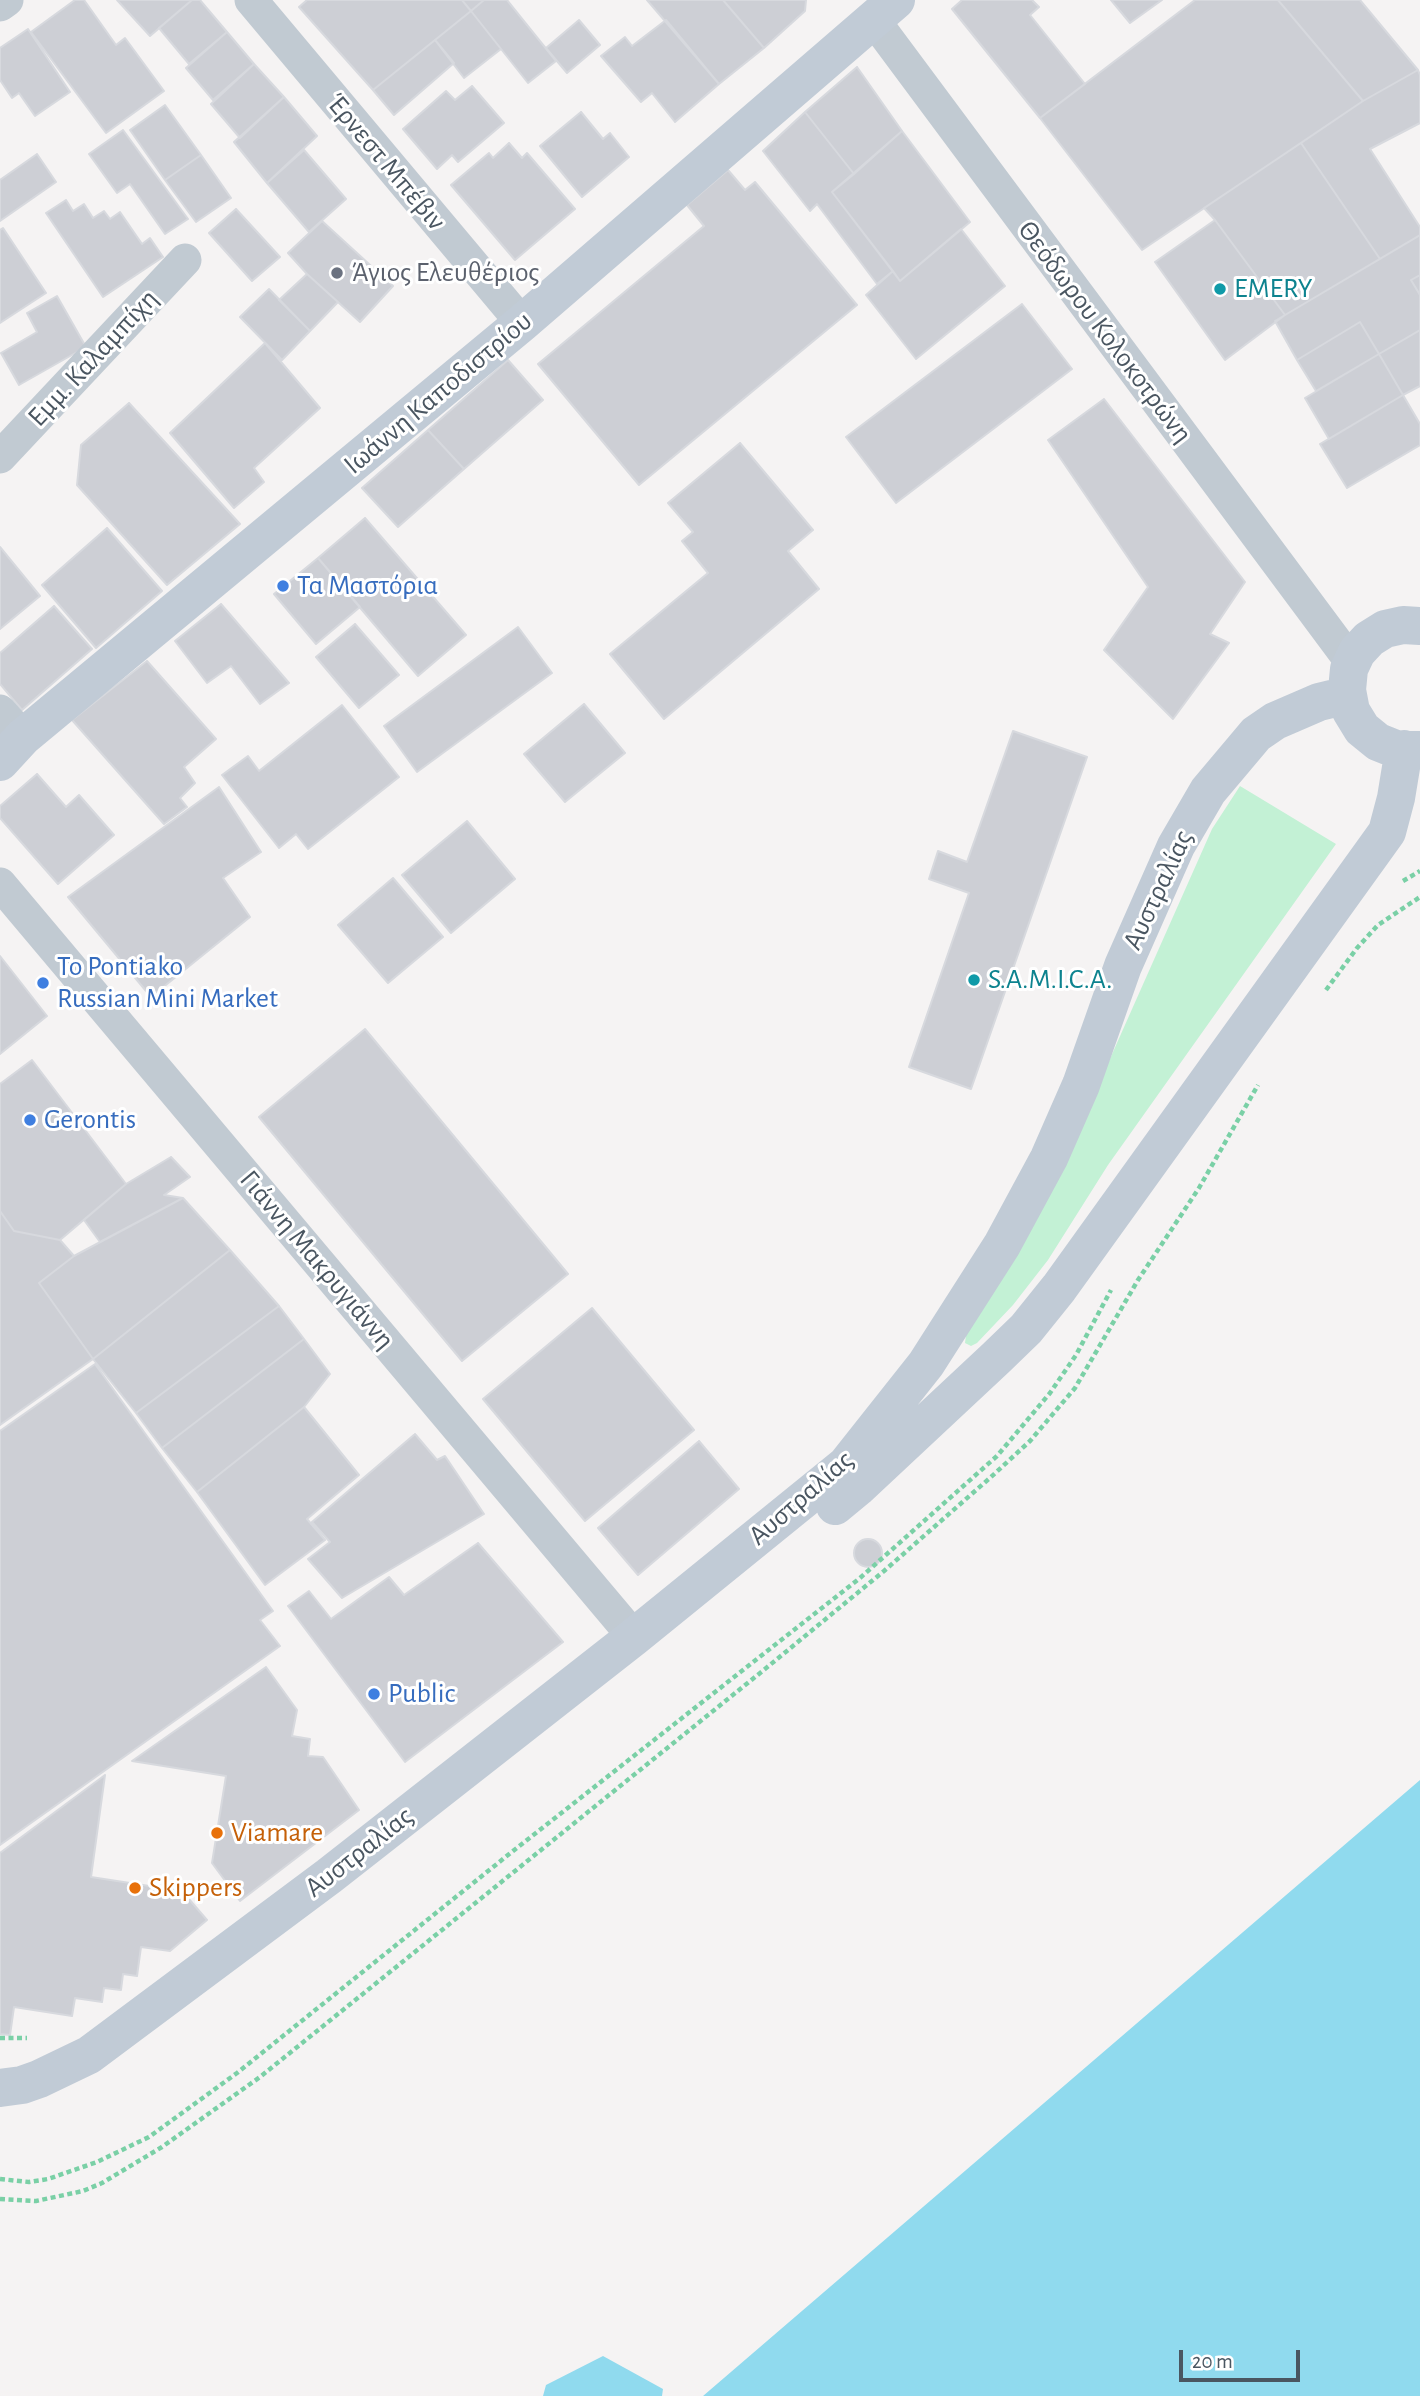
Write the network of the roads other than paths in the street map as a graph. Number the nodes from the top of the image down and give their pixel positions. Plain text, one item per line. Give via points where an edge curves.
1 (7, 0) edge
2 (251, 0) edge
3 (0, 5) edge
4 (876, 6) edge
5 (186, 260) dead end
6 (522, 323) junction
7 (0, 457) edge
8 (1419, 625) edge
9 (1350, 679) junction
10 (8, 737) edge
11 (1412, 749) edge
12 (0, 884) edge
13 (634, 1637) junction
14 (0, 2088) edge
15 (0, 2109) edge

1 - 3 street
2 - 6 street, Έρνεστ Μπέβιν
4 - 6 main road, Ιωάννη Καποδιστρίου
4 - 9 street, Θεόδωρου Κολοκοτρώνη
5 - 7 street, Εμμ. Καλαμπίχη
6 - 10 main road, Ιωάννη Καποδιστρίου
8 - 9 main road via 1385,629 1369,639 1357,652
9 - 11 main road, Αυστραλίας via 1351,711 1362,729 1378,742 1398,750
9 - 13 main road, Αυστραλίας via 1319,702 1256,734 1208,791 1176,846 1123,966 1081,1085 1049,1158 1002,1245 926,1364 846,1465
11 - 15 main road, Αυστραλίας via 1387,832 1378,847 1059,1288 996,1358 858,1487 687,1624 131,2050 40,2098
12 - 13 street, Γιάννη Μακρυγιάννη
13 - 14 main road, Αυστραλίας via 329,1876 89,2055 39,2079

